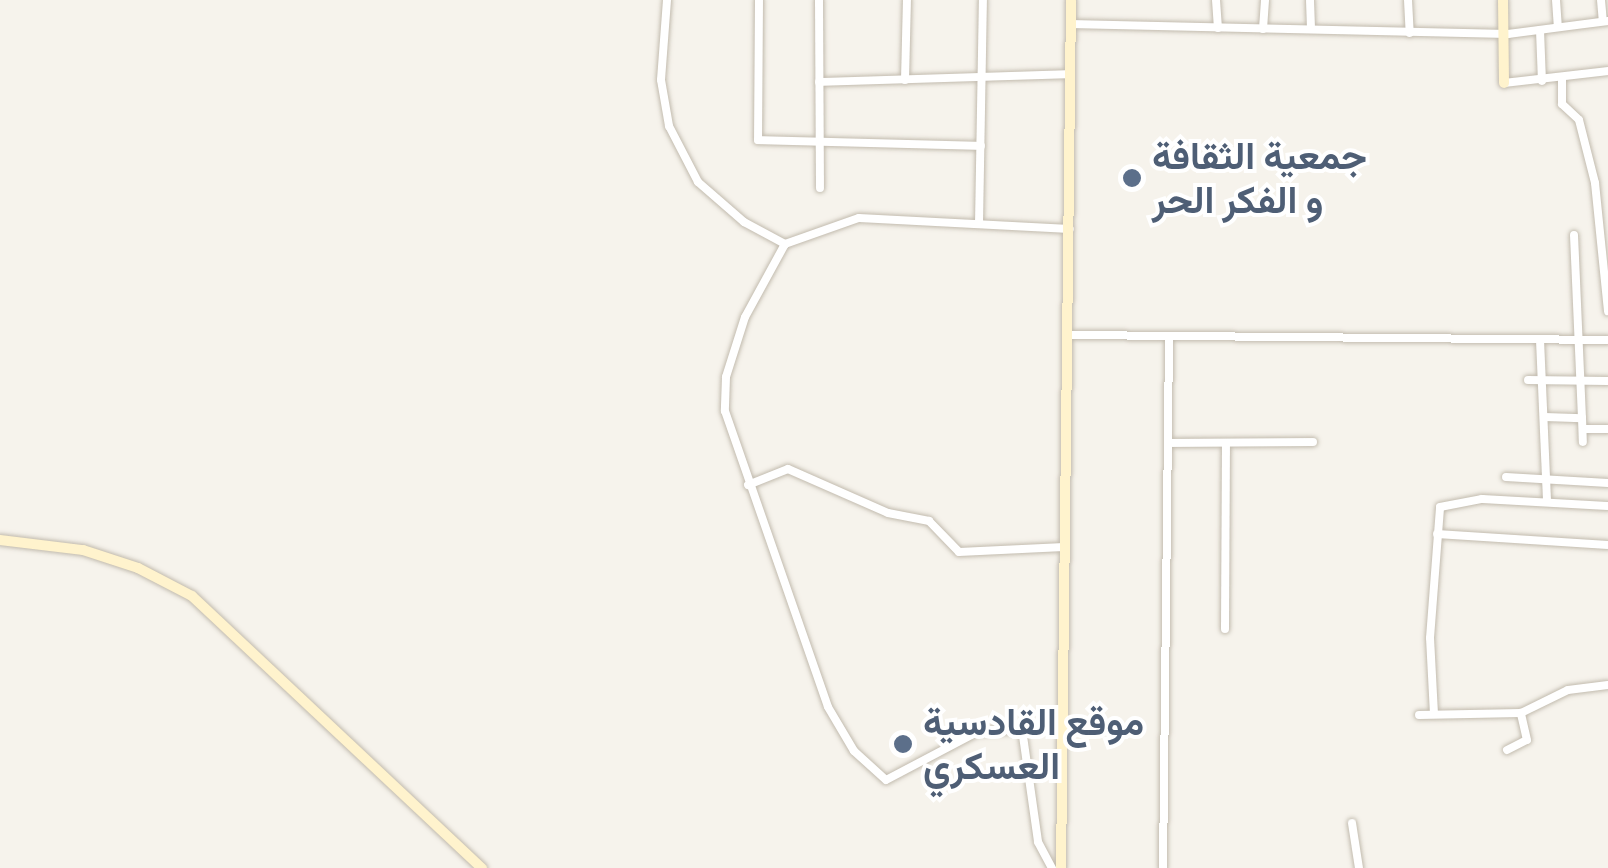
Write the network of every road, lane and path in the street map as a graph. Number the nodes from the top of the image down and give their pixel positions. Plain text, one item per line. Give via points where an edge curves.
1 (666, 0) edge
2 (759, 0) edge
3 (819, 0) edge
4 (907, 0) edge
5 (983, 0) edge
6 (1071, 0) edge
7 (1216, 0) edge
8 (1265, 0) edge
9 (1310, 0) edge
10 (1408, 0) edge
11 (1503, 0) edge
12 (1556, 0) edge
13 (1601, 0) edge
14 (1606, 21) edge
15 (1070, 24) junction
16 (1218, 28) junction
17 (1311, 28) junction
18 (1558, 28) junction
19 (1263, 29) junction
20 (1540, 30) junction
21 (1410, 33) junction
22 (1508, 34) junction
23 (1608, 71) edge
24 (1070, 74) junction
25 (1562, 78) junction
26 (905, 80) junction
27 (982, 80) junction
28 (1542, 81) junction
29 (819, 82) junction
30 (1504, 84) joint
31 (820, 142) junction
32 (980, 146) junction
33 (820, 188) dead end
34 (979, 224) junction
35 (1070, 228) junction
36 (1574, 235) dead end
37 (785, 244) junction
38 (1608, 311) edge
39 (1072, 335) junction
40 (1169, 339) dead end
41 (1540, 340) junction
42 (1582, 340) junction
43 (1608, 340) edge
44 (1528, 380) dead end
45 (1542, 381) junction
46 (1582, 382) junction
47 (1608, 382) edge
48 (1544, 417) junction
49 (1582, 418) junction
50 (1583, 429) junction
51 (1608, 429) edge
52 (1313, 442) dead end
53 (1582, 442) dead end
54 (1168, 443) junction
55 (1226, 443) junction
56 (1506, 477) dead end
57 (1548, 480) junction
58 (1608, 483) edge
59 (748, 484) junction
60 (1548, 500) junction
61 (1608, 506) edge
62 (1437, 534) junction
63 (0, 540) edge
64 (1608, 546) edge
65 (1064, 547) junction
66 (1224, 629) dead end
67 (1608, 686) edge
68 (1521, 713) junction
69 (1434, 714) junction
70 (1419, 715) dead end
71 (1507, 750) dead end
72 (1352, 823) dead end
73 (482, 868) edge
74 (1052, 868) edge
75 (1061, 868) edge
76 (1164, 868) edge
77 (1359, 868) edge

1 - 37 street via 661,80 678,150 722,206
2 - 31 street via 758,140
3 - 29 street
4 - 26 street
5 - 27 street
6 - 15 street
7 - 16 street
8 - 19 street
9 - 17 street
10 - 21 street
11 - 22 street
12 - 18 street
13 - 14 street
14 - 18 street
15 - 16 street
15 - 24 street
16 - 19 street
17 - 19 street
17 - 21 street
18 - 20 street
20 - 22 street
20 - 28 street
21 - 22 street
22 - 30 street
23 - 25 street
24 - 27 street
24 - 35 street
25 - 28 street
25 - 38 street via 1562,104 1579,120 1595,183
26 - 27 street
26 - 29 street
27 - 32 street
28 - 30 street
29 - 31 street
31 - 32 street
31 - 33 street
32 - 34 street
34 - 35 street
34 - 37 street via 859,218
35 - 39 street
36 - 42 street
37 - 59 street via 745,316 726,377 726,412
39 - 41 street
39 - 65 street
40 - 54 street
41 - 42 street
41 - 45 street
42 - 43 street
42 - 46 street
44 - 45 street
45 - 46 street
45 - 48 street
46 - 47 street
46 - 49 street
48 - 49 street
48 - 57 street
49 - 50 street
50 - 51 street
50 - 53 street
52 - 55 street
54 - 55 street
54 - 76 street
55 - 66 street
56 - 57 street
57 - 58 street
57 - 60 street
59 - 65 street via 788,469 888,513 929,521 958,552
59 - 74 street via 828,707 854,751 886,780 977,732 1022,729 1038,842
60 - 61 street
60 - 62 street via 1473,499 1471,505 1440,506
62 - 64 street
62 - 69 street via 1430,638
63 - 73 street via 82,550 192,596
65 - 75 street
67 - 68 street via 1568,690
68 - 69 street
68 - 71 street via 1527,740
69 - 70 street
72 - 77 street

